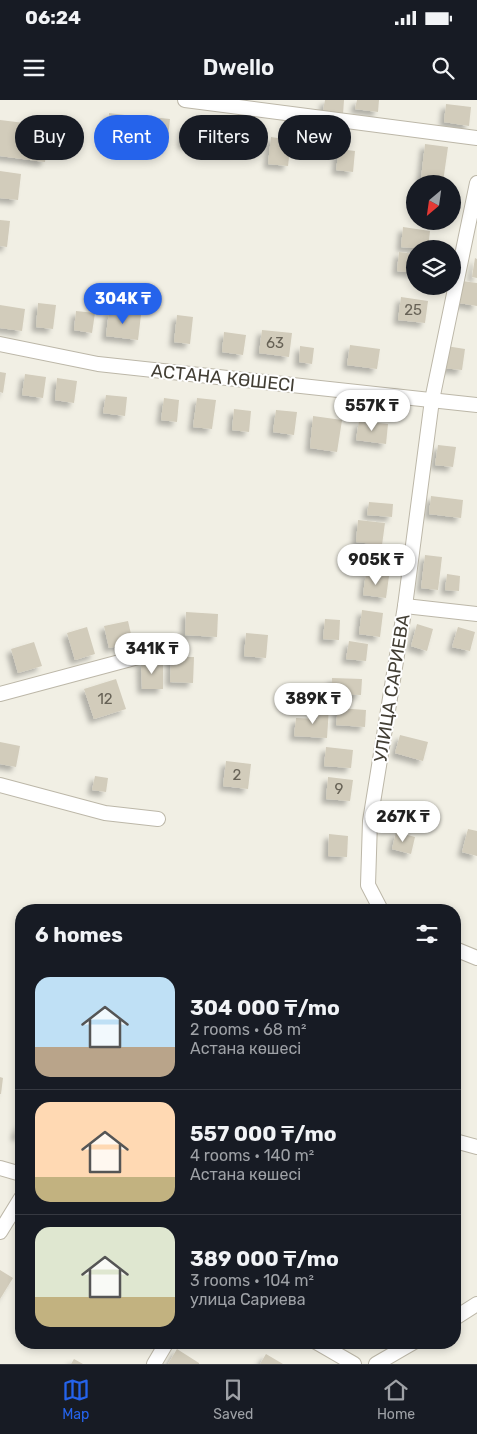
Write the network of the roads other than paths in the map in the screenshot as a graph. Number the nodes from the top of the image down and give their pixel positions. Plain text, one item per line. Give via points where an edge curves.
1 (185, 100) edge
2 (477, 138) edge
3 (477, 183) edge
4 (0, 344) edge
5 (432, 400) junction
6 (477, 405) edge
7 (405, 606) junction
8 (477, 614) edge
9 (172, 648) dead end
10 (0, 694) edge
11 (0, 785) edge
12 (158, 819) dead end
13 (377, 904) edge
14 (461, 951) edge
15 (477, 958) edge
16 (461, 1143) edge
17 (477, 1147) edge
18 (0, 1168) edge
19 (15, 1172) edge
20 (15, 1208) edge
21 (0, 1232) edge
22 (477, 1304) edge
23 (461, 1314) edge
24 (163, 1349) edge
25 (328, 1349) edge
26 (402, 1349) edge
27 (154, 1364) edge
28 (354, 1364) edge
29 (376, 1364) edge

1 - 2 street
3 - 5 street, УЛИЦА САРИЕВА
4 - 5 street, АСТАНА КӨШЕСІ via 98,364
5 - 6 street, АСТАНА КӨШЕСІ
5 - 7 street, УЛИЦА САРИЕВА
7 - 8 street
7 - 13 street, УЛИЦА САРИЕВА via 370,821 368,885
9 - 10 street
11 - 12 street via 105,813
14 - 15 street
16 - 17 street
18 - 19 street
20 - 21 street
22 - 23 street
24 - 27 street
25 - 28 street
26 - 29 street

